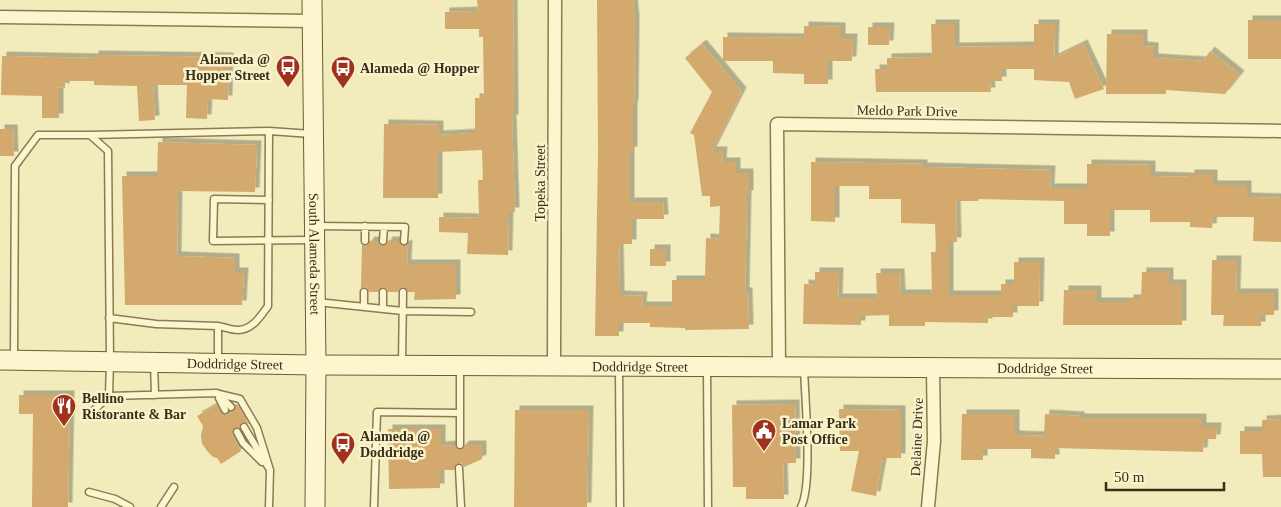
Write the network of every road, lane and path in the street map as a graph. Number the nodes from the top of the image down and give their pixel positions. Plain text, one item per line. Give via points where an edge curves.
1 (312, 0) edge
2 (555, 0) edge
3 (0, 17) edge
4 (311, 21) junction
5 (269, 131) junction
6 (1281, 131) edge
7 (313, 135) junction
8 (90, 136) junction
9 (269, 200) junction
10 (365, 226) junction
11 (384, 227) junction
12 (314, 233) junction
13 (269, 240) junction
14 (365, 241) dead end
15 (383, 241) dead end
16 (404, 241) dead end
17 (364, 292) dead end
18 (383, 292) dead end
19 (403, 292) dead end
20 (316, 302) junction
21 (364, 307) junction
22 (383, 309) junction
23 (403, 311) junction
24 (471, 312) dead end
25 (110, 318) junction
26 (218, 326) junction
27 (7, 360) edge
28 (110, 361) junction
29 (154, 362) junction
30 (218, 363) junction
31 (316, 365) junction
32 (402, 365) junction
33 (460, 365) junction
34 (554, 366) junction
35 (619, 366) junction
36 (707, 367) junction
37 (779, 367) junction
38 (804, 367) junction
39 (933, 368) junction
40 (1281, 369) edge
41 (216, 393) junction
42 (155, 395) junction
43 (109, 396) junction
44 (231, 407) dead end
45 (225, 410) dead end
46 (460, 413) junction
47 (91, 414) dead end
48 (244, 427) dead end
49 (237, 432) dead end
50 (460, 445) dead end
51 (459, 468) dead end
52 (270, 470) junction
53 (174, 487) dead end
54 (89, 492) dead end
55 (130, 507) edge
56 (161, 507) edge
57 (269, 507) edge
58 (315, 507) edge
59 (374, 507) edge
60 (461, 507) edge
61 (620, 507) edge
62 (708, 507) edge
63 (801, 507) edge
64 (928, 507) edge

1 - 4 main road, South Alameda Street
2 - 34 street, Topeka Street
3 - 4 street
4 - 7 main road, South Alameda Street
5 - 7 lane
5 - 8 lane
5 - 9 lane
6 - 37 street, Meldo Park Drive via 777,124
7 - 12 main road, South Alameda Street
8 - 25 lane via 108,151
8 - 27 lane via 38,135 15,166
9 - 13 lane
9 - 13 lane via 214,199 213,241
10 - 11 lane
10 - 12 lane
10 - 14 lane
11 - 15 lane
11 - 16 lane via 405,227
12 - 13 lane
12 - 20 main road, South Alameda Street
13 - 26 lane via 268,306 249,326 238,330
17 - 21 lane
18 - 22 lane
19 - 23 lane
20 - 21 lane
20 - 31 main road, South Alameda Street
21 - 22 lane
22 - 23 lane
23 - 24 lane
23 - 32 lane
25 - 26 lane via 156,324
25 - 28 lane
26 - 30 lane
27 - 28 main road, Doddridge Street
28 - 29 main road, Doddridge Street
28 - 43 lane
29 - 30 main road, Doddridge Street
29 - 42 lane
30 - 31 main road, Doddridge Street
31 - 32 main road, Doddridge Street
31 - 58 main road, South Alameda Street
32 - 33 main road, Doddridge Street
33 - 34 main road, Doddridge Street
33 - 46 lane
34 - 35 main road, Doddridge Street
35 - 36 main road, Doddridge Street
35 - 61 lane
36 - 37 main road, Doddridge Street
36 - 62 lane
37 - 38 main road, Doddridge Street
38 - 39 main road, Doddridge Street
38 - 63 lane via 807,472
39 - 40 main road, Doddridge Street
39 - 64 street, Delaine Drive via 934,442
41 - 42 lane
41 - 44 lane
41 - 45 lane
41 - 52 lane via 240,400 257,428
42 - 43 lane
43 - 47 lane
46 - 50 lane
46 - 59 lane via 377,412
48 - 52 lane
49 - 52 lane via 243,443
51 - 60 lane
52 - 57 lane
53 - 56 lane
54 - 55 lane

